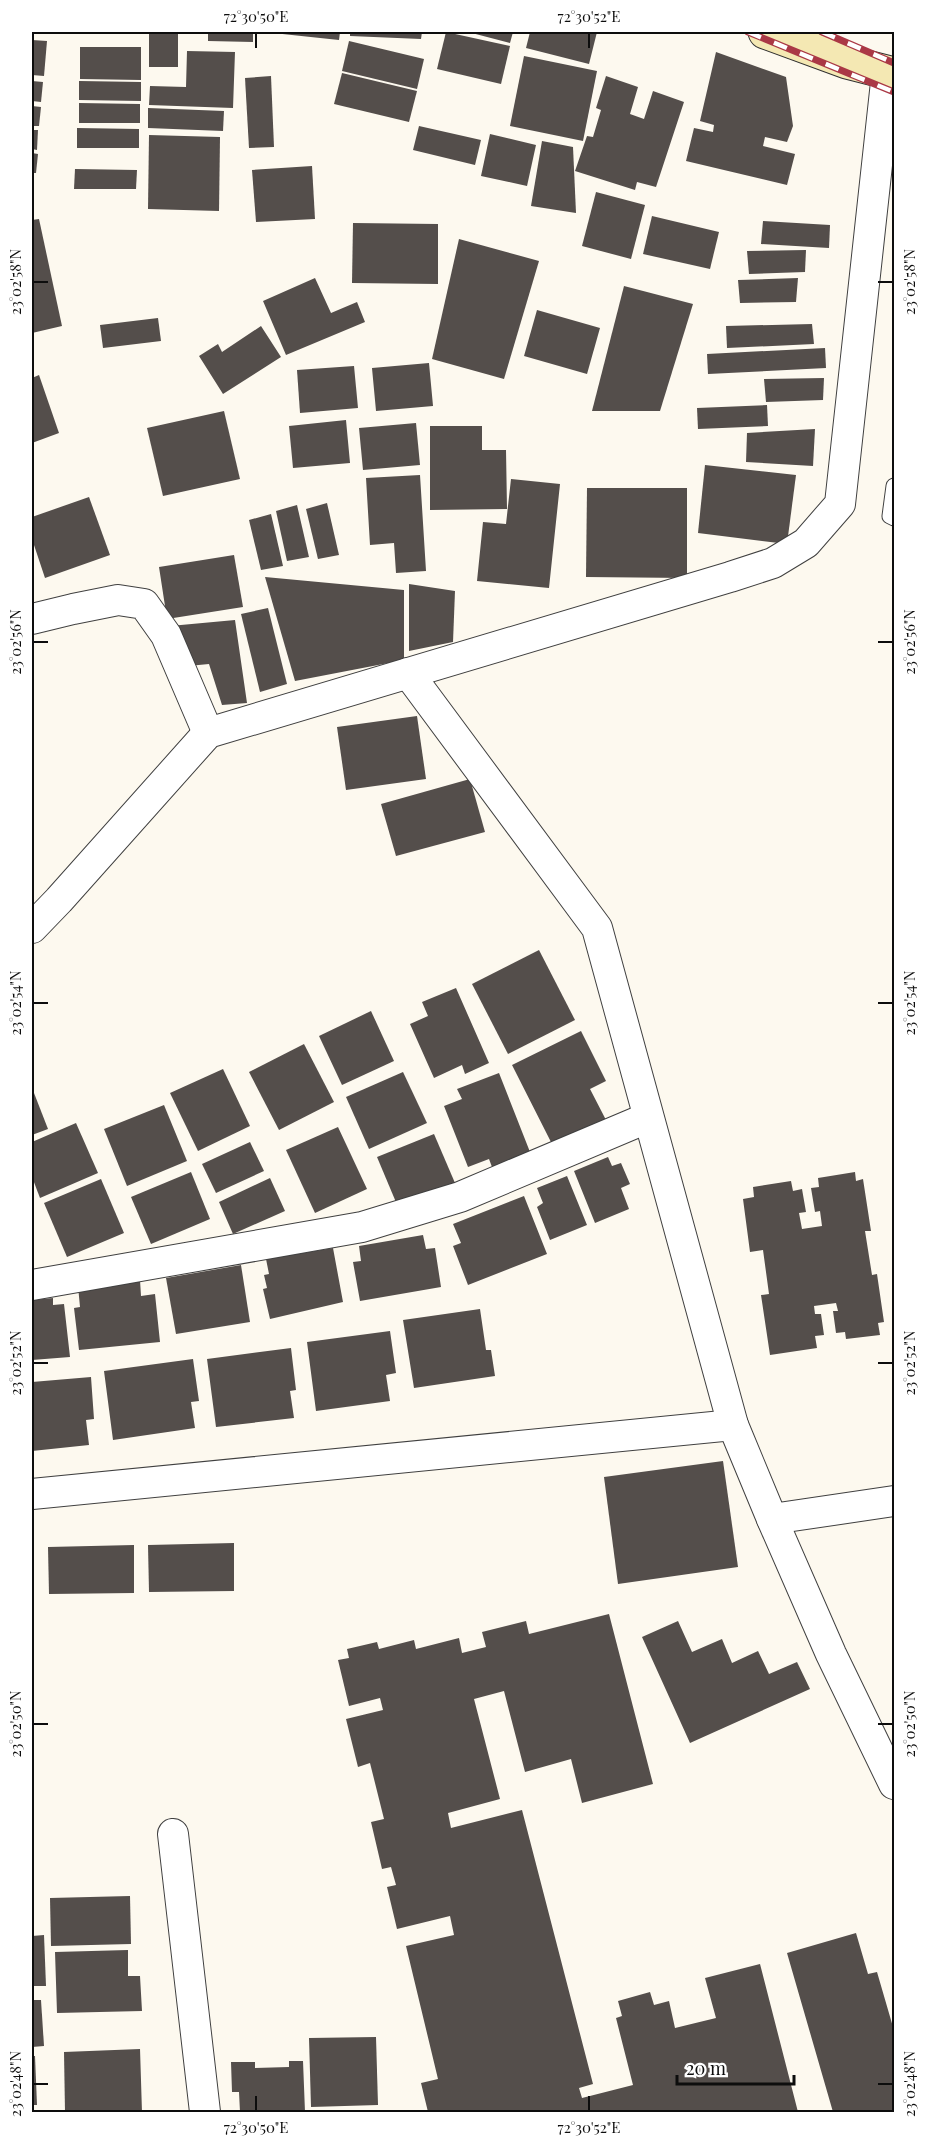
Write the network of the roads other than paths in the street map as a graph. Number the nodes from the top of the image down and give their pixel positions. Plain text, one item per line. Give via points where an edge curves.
1 (765, 32) edge
2 (891, 74) edge
3 (894, 486) edge
4 (894, 518) edge
5 (32, 619) edge
6 (408, 673) junction
7 (208, 733) junction
8 (32, 928) edge
9 (647, 1118) junction
10 (32, 1285) edge
11 (733, 1425) junction
12 (32, 1494) edge
13 (894, 1502) edge
14 (771, 1519) junction
15 (894, 1784) edge
16 (173, 1834) dead end
17 (205, 2112) edge

1 - 2 main road
2 - 6 street via 840,504 806,543 773,563
3 - 4 lane via 890,516
5 - 7 street via 118,600 144,604 166,635
6 - 7 street
6 - 9 street via 597,928
7 - 8 street
9 - 10 street via 460,1197 362,1227
9 - 11 street
11 - 12 street
11 - 14 street
13 - 14 street
14 - 15 street
16 - 17 street

